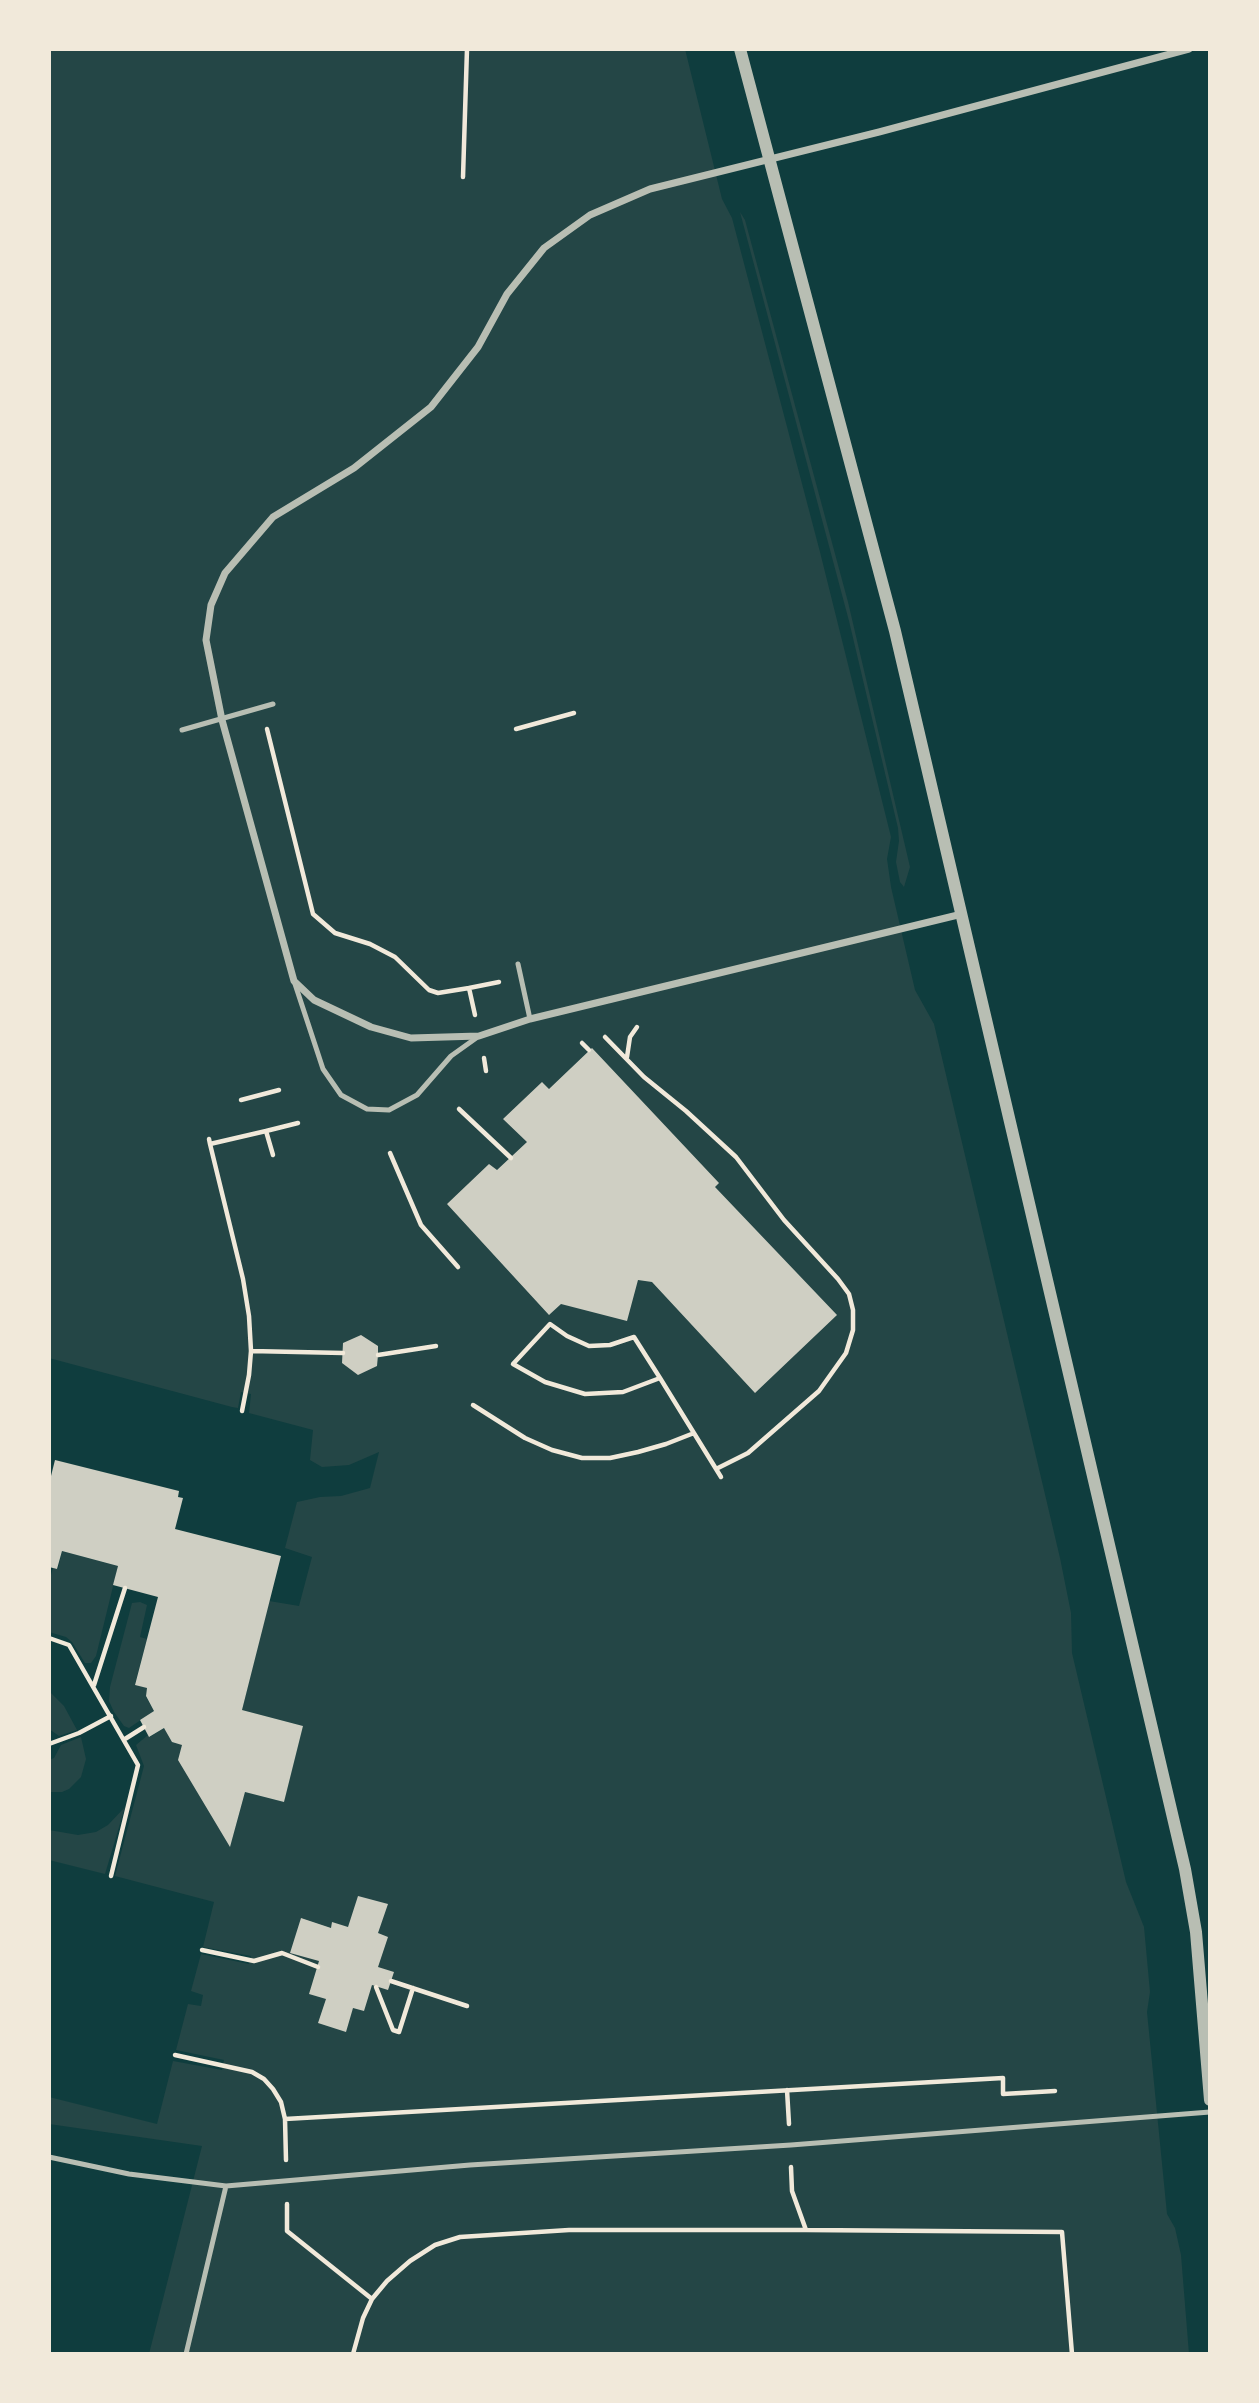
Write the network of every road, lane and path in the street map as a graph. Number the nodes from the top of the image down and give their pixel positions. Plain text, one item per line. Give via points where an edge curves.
1 (467, 49) edge
2 (740, 49) edge
3 (1189, 49) edge
4 (771, 159) junction
5 (463, 177) dead end
6 (273, 704) dead end
7 (262, 708) junction
8 (574, 713) dead end
9 (222, 720) junction
10 (516, 729) dead end
11 (182, 730) dead end
12 (962, 914) junction
13 (519, 964) dead end
14 (294, 981) junction
15 (469, 988) dead end
16 (530, 1018) junction
17 (638, 1027) dead end
18 (479, 1036) junction
19 (605, 1037) dead end
20 (582, 1043) dead end
21 (589, 1050) dead end
22 (627, 1058) junction
23 (279, 1090) dead end
24 (242, 1100) dead end
25 (459, 1109) dead end
26 (298, 1123) dead end
27 (267, 1131) junction
28 (390, 1153) dead end
29 (273, 1155) dead end
30 (512, 1158) dead end
31 (458, 1266) dead end
32 (436, 1346) dead end
33 (251, 1351) junction
34 (342, 1353) dead end
35 (378, 1355) dead end
36 (660, 1378) junction
37 (473, 1405) dead end
38 (242, 1411) dead end
39 (694, 1433) junction
40 (716, 1469) junction
41 (721, 1477) dead end
42 (125, 1588) dead end
43 (49, 1638) edge
44 (94, 1686) junction
45 (111, 1716) junction
46 (144, 1727) dead end
47 (125, 1739) junction
48 (49, 1744) edge
49 (111, 1876) dead end
50 (202, 1950) dead end
51 (318, 1967) dead end
52 (391, 1981) dead end
53 (376, 1987) dead end
54 (413, 1988) junction
55 (467, 2006) dead end
56 (175, 2055) dead end
57 (787, 2090) junction
58 (1055, 2091) dead end
59 (1210, 2101) edge
60 (1210, 2112) edge
61 (285, 2119) junction
62 (791, 2145) junction
63 (49, 2157) edge
64 (287, 2182) junction
65 (226, 2186) junction
66 (806, 2230) junction
67 (372, 2298) junction
68 (186, 2354) edge
69 (353, 2354) edge
70 (1072, 2354) edge

1 - 5 path
2 - 4 street
3 - 4 street
4 - 9 street via 650,189 590,215 553,241 507,294 478,347 431,407 354,468 273,517 225,573 211,606 206,640
4 - 12 street via 895,631
6 - 7 lane
7 - 9 lane
7 - 15 path via 313,914 335,933 395,957 429,990
8 - 10 path
9 - 11 lane
9 - 14 street
12 - 16 street
12 - 59 street via 1185,1869 1196,1932
13 - 16 lane
14 - 18 street via 314,1000 371,1027 411,1038
14 - 18 lane via 323,1069 341,1095 367,1109 389,1110 417,1096 451,1056
16 - 18 street
17 - 22 path via 630,1037
19 - 22 path
20 - 21 path
22 - 40 path via 736,1157 784,1220 838,1279 853,1310 846,1353 819,1391 748,1453
23 - 24 path
25 - 30 path
26 - 27 path
27 - 29 path
27 - 33 path via 209,1141 243,1279
28 - 31 path via 421,1225
32 - 35 path
33 - 34 path
33 - 38 path
36 - 36 path via 622,1392 585,1395 545,1382 513,1364 550,1324 589,1346 610,1345 634,1336
36 - 39 path
37 - 39 path via 525,1438 582,1458 638,1452
39 - 40 path
40 - 41 path
42 - 44 path
43 - 44 path via 69,1645
44 - 45 path
45 - 47 path
45 - 48 path
46 - 47 path
47 - 49 path via 138,1765
50 - 51 path via 254,1961 282,1953
52 - 54 path
53 - 54 path via 393,2030 399,2032
54 - 55 path
56 - 61 path via 252,2072 273,2089
57 - 58 path via 1003,2078 1003,2094
57 - 61 path
57 - 62 path
60 - 62 lane
61 - 64 path
62 - 64 lane via 470,2165
62 - 66 path via 792,2191
63 - 65 lane via 129,2174
64 - 65 lane
64 - 67 path via 287,2231
65 - 68 lane
66 - 67 path via 569,2230 460,2237 435,2245 410,2261
66 - 70 path via 1062,2232
67 - 69 path

